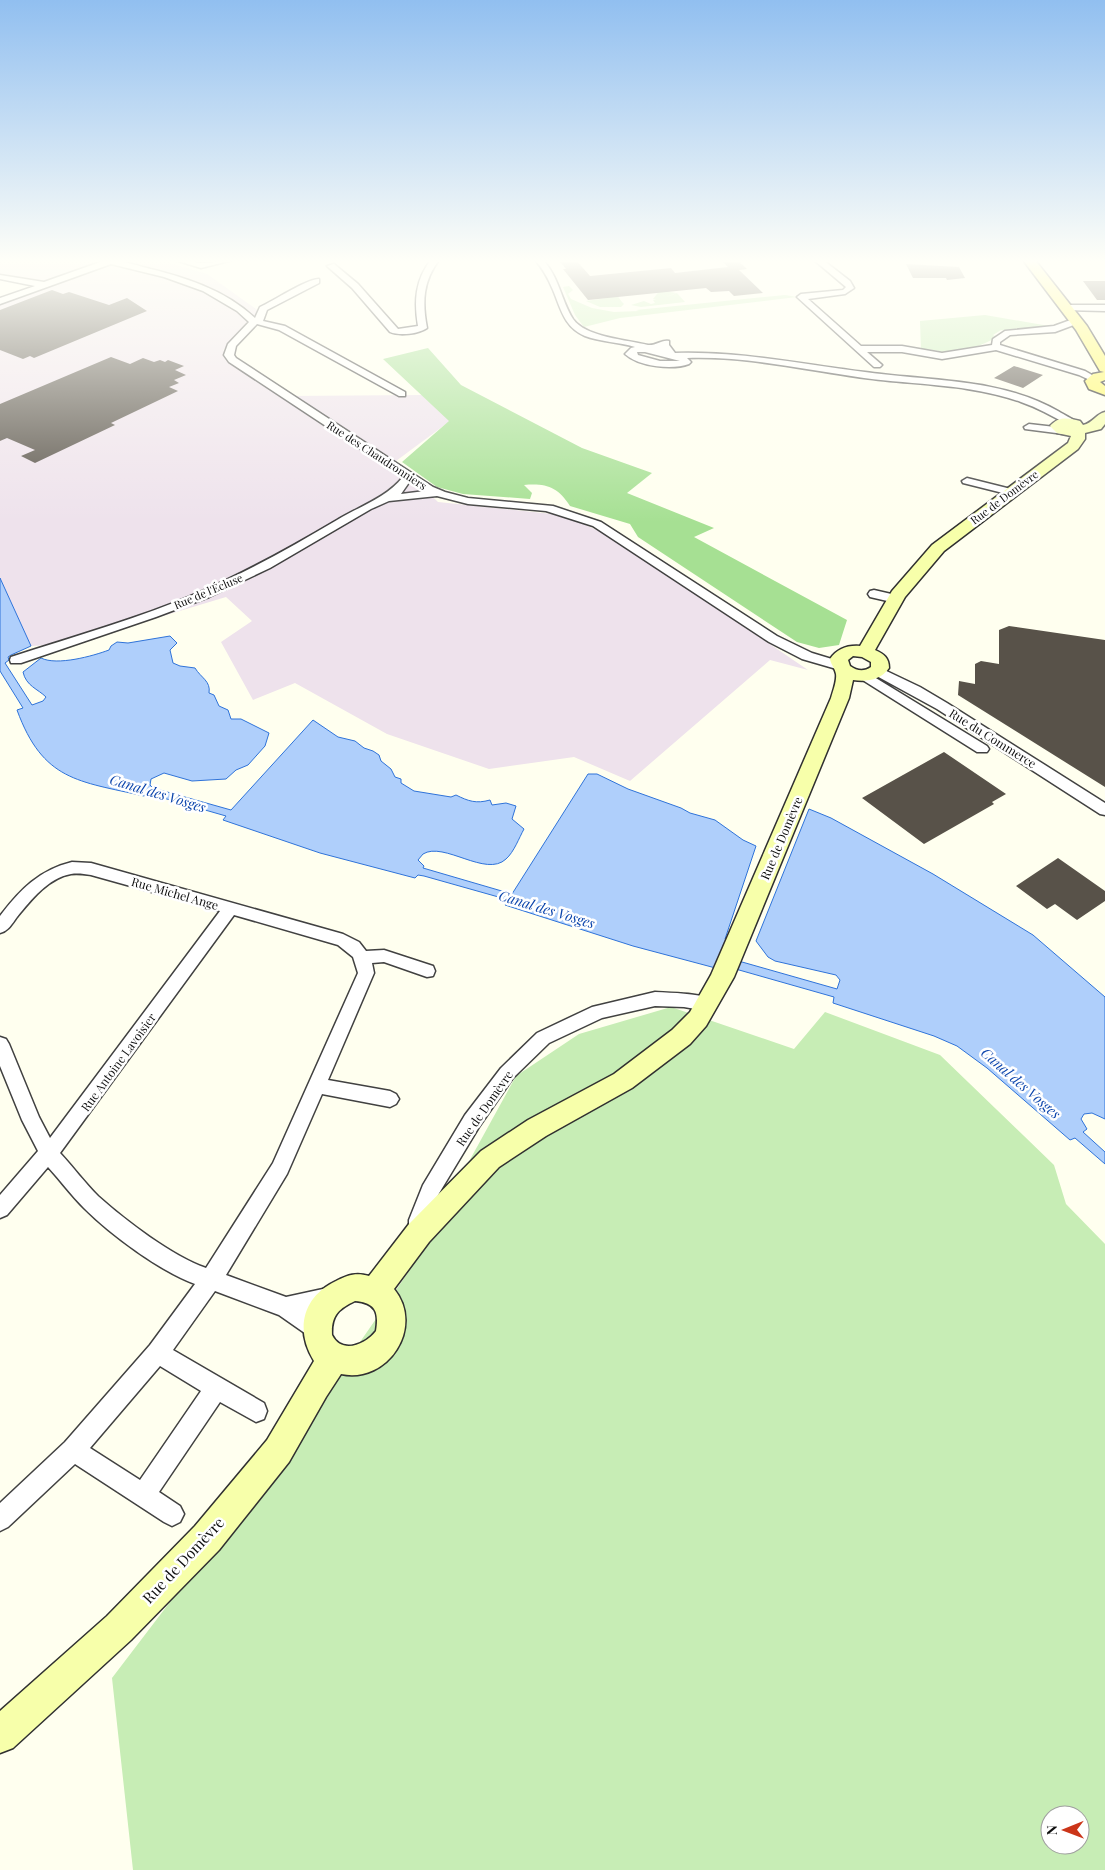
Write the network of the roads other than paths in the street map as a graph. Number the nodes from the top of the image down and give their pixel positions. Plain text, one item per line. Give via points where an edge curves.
1 (230, 347) edge
2 (317, 347) edge
3 (630, 347) edge
4 (640, 347) edge
5 (652, 347) edge
6 (667, 347) edge
7 (994, 347) edge
8 (996, 347) edge
9 (1092, 347) edge
10 (645, 349) junction
11 (859, 349) joint
12 (701, 354) junction
13 (632, 355) junction
14 (673, 356) junction
15 (942, 356) junction
16 (686, 362) junction
17 (877, 365) junction
18 (1105, 368) edge
19 (869, 376) junction
20 (946, 376) junction
21 (894, 378) junction
22 (1099, 378) edge
23 (1105, 392) edge
24 (402, 394) dead end
25 (1100, 424) edge
26 (1032, 427) dead end
27 (1067, 427) junction
28 (409, 476) junction
29 (967, 480) dead end
30 (1011, 492) junction
31 (437, 493) junction
32 (389, 498) junction
33 (874, 594) dead end
34 (896, 599) junction
35 (865, 652) junction
36 (16, 660) dead end
37 (855, 669) junction
38 (982, 749) dead end
39 (1105, 810) edge
40 (230, 909) junction
41 (0, 927) edge
42 (363, 957) junction
43 (427, 971) dead end
44 (707, 1004) junction
45 (0, 1044) edge
46 (318, 1086) junction
47 (390, 1099) dead end
48 (49, 1154) junction
49 (0, 1209) edge
50 (418, 1233) junction
51 (211, 1280) junction
52 (376, 1291) junction
53 (333, 1297) junction
54 (286, 1307) junction
55 (316, 1329) junction
56 (158, 1352) junction
57 (334, 1358) junction
58 (217, 1387) junction
59 (256, 1411) dead end
60 (74, 1450) junction
61 (143, 1495) junction
62 (172, 1514) dead end
63 (0, 1519) edge
64 (0, 1735) edge

1 - 28 street, Rue des Chaudronniers via 228,355 232,360
2 - 24 street
3 - 13 street
4 - 10 street
5 - 10 street
6 - 14 street
7 - 15 street
8 - 22 street
9 - 18 main road
10 - 13 street
10 - 14 street
11 - 15 street via 902,349
11 - 17 street
12 - 14 street
12 - 16 street
12 - 19 street
13 - 16 street via 635,367 655,363 695,370
14 - 16 street
15 - 20 street via 946,360
17 - 19 street
17 - 21 street
19 - 21 street
20 - 21 street
20 - 27 street via 1046,408
22 - 23 main road via 1092,384
25 - 27 street, Rue de Domèvre
26 - 27 street
27 - 30 street, Rue de Domèvre
28 - 31 street, Rue des Chaudronniers
28 - 32 street, Rue de l'Écluse
29 - 30 street
30 - 34 street, Rue de Domèvre via 938,548
31 - 32 street, Rue de l'Écluse
31 - 37 street, Rue des Chaudronniers via 462,500 541,507 597,524 773,639 807,656
32 - 36 street, Rue de l'Écluse via 367,507 232,583 181,604
33 - 34 street
34 - 35 street, Rue de Domèvre
35 - 37 street via 851,651
35 - 37 street via 874,655 881,665
37 - 38 street
37 - 39 street, Rue du Commerce via 922,694
37 - 44 street, Rue de Domèvre via 722,977
40 - 41 street, Rue Michel Ange via 91,869 71,868 52,874 28,894
40 - 42 street, Rue Michel Ange via 343,940 356,946
40 - 48 street, Rue Antoine Lavoisier
42 - 43 street via 384,956
42 - 46 street via 366,973
44 - 50 street, Rue de Domèvre via 681,1037 623,1081 537,1128 490,1159
44 - 50 street, Rue de Domèvre via 655,999 598,1012 543,1038 507,1073 472,1121 430,1191 419,1220
45 - 48 street via 31,1120
46 - 47 street
46 - 51 street via 280,1168
48 - 49 street, Rue Antoine Lavoisier
48 - 51 street via 91,1202 134,1237 187,1271
50 - 52 street, Rue de Domèvre
51 - 54 street
51 - 56 street
52 - 53 street via 354,1287
52 - 57 street via 385,1299 392,1315 390,1334 383,1346 360,1360
53 - 54 street
53 - 55 street via 323,1306
54 - 55 street
55 - 57 street via 324,1351
56 - 58 street
56 - 60 street
57 - 64 street, Rue de Domèvre via 278,1451 207,1538 119,1628
58 - 59 street
58 - 61 street
60 - 61 street
60 - 63 street
61 - 62 street

